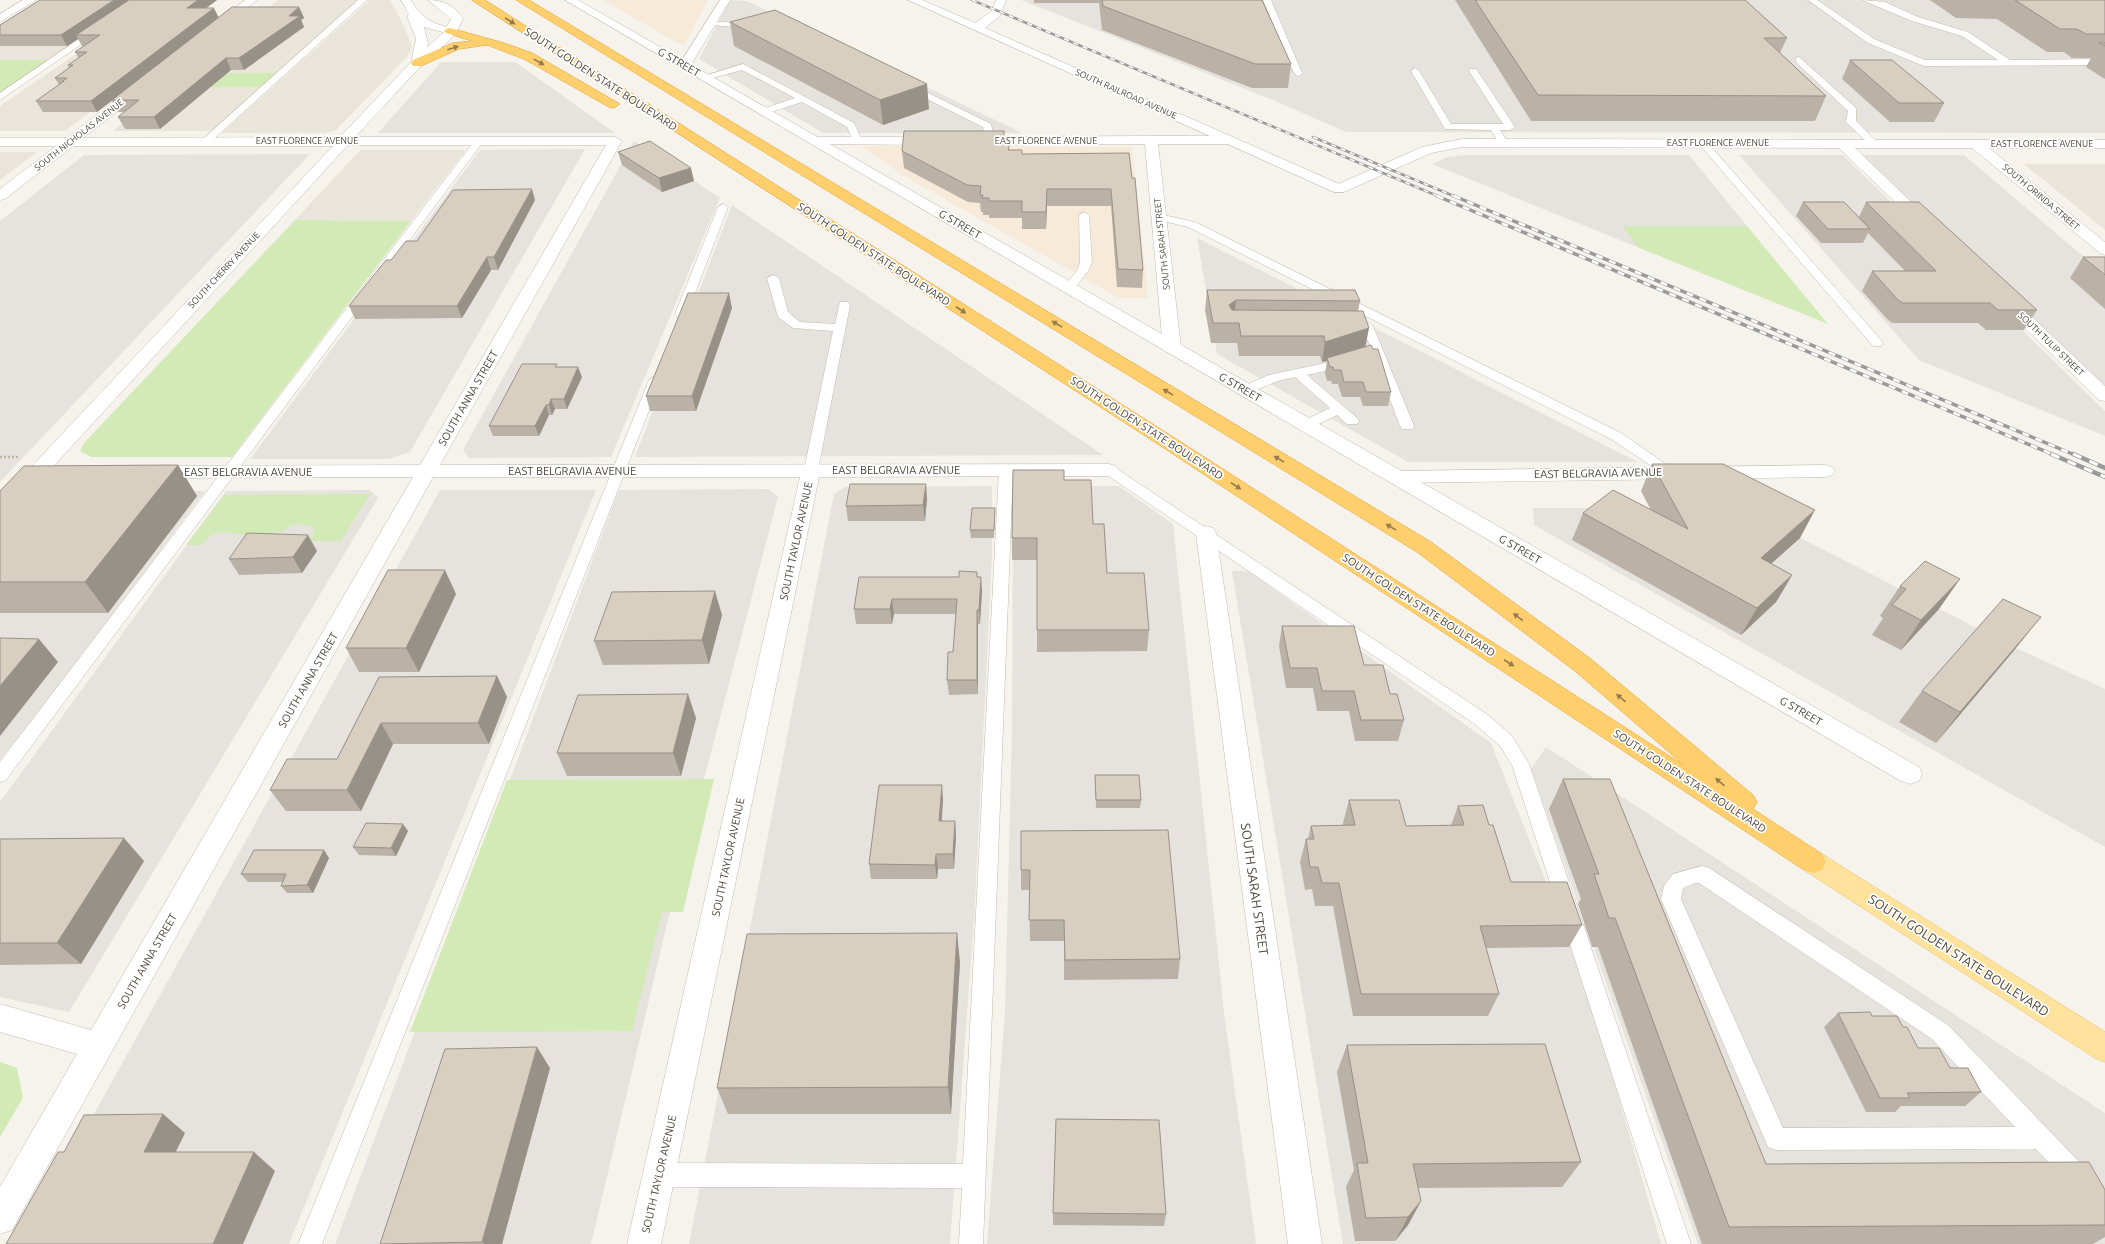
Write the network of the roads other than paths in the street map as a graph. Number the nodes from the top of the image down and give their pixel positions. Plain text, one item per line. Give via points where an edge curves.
1 (31, 0) edge
2 (252, 0) edge
3 (363, 0) edge
4 (406, 0) edge
5 (433, 0) edge
6 (477, 0) edge
7 (521, 0) edge
8 (531, 0) edge
9 (570, 0) edge
10 (724, 0) edge
11 (913, 0) edge
12 (1001, 0) edge
13 (1267, 0) edge
14 (1812, 0) edge
15 (1866, 0) edge
16 (413, 16) junction
17 (0, 19) edge
18 (553, 19) junction
19 (711, 23) junction
20 (104, 26) edge
21 (764, 26) edge
22 (976, 28) junction
23 (450, 31) junction
24 (208, 34) edge
25 (500, 45) junction
26 (1799, 60) dead end
27 (2007, 62) junction
28 (2105, 62) edge
29 (417, 63) junction
30 (684, 65) junction
31 (1415, 71) dead end
32 (1473, 71) dead end
33 (1298, 73) dead end
34 (705, 77) junction
35 (146, 83) edge
36 (905, 84) edge
37 (0, 97) edge
38 (802, 99) junction
39 (765, 111) junction
40 (1494, 127) junction
41 (615, 140) joint
42 (1151, 140) junction
43 (1228, 140) junction
44 (70, 141) junction
45 (206, 141) junction
46 (344, 141) junction
47 (479, 141) junction
48 (816, 141) junction
49 (857, 141) junction
50 (943, 141) edge
51 (958, 141) edge
52 (990, 141) junction
53 (0, 142) edge
54 (1503, 143) junction
55 (1703, 143) junction
56 (1842, 143) junction
57 (1874, 144) junction
58 (1976, 144) junction
59 (2105, 144) edge
60 (1339, 189) joint
61 (0, 196) edge
62 (724, 207) dead end
63 (1084, 215) dead end
64 (1159, 217) junction
65 (818, 218) junction
66 (1933, 231) edge
67 (2105, 250) edge
68 (773, 278) dead end
69 (1070, 287) junction
70 (1996, 292) edge
71 (844, 305) dead end
72 (1336, 326) edge
73 (840, 328) junction
74 (674, 332) edge
75 (1877, 343) dead end
76 (1172, 348) junction
77 (1378, 350) junction
78 (659, 368) edge
79 (1298, 373) junction
80 (1246, 390) junction
81 (2105, 396) edge
82 (1338, 409) junction
83 (1352, 421) dead end
84 (1306, 425) junction
85 (1407, 426) dead end
86 (811, 470) junction
87 (1006, 470) junction
88 (1109, 470) joint
89 (426, 471) junction
90 (618, 471) junction
91 (1825, 471) dead end
92 (36, 472) junction
93 (59, 472) edge
94 (137, 472) edge
95 (230, 472) junction
96 (1670, 472) junction
97 (1395, 477) junction
98 (0, 512) edge
99 (1206, 533) junction
100 (1910, 774) dead end
101 (0, 775) edge
102 (1813, 862) junction
103 (0, 1018) edge
104 (98, 1046) junction
105 (2105, 1048) edge
106 (2041, 1138) junction
107 (660, 1175) junction
108 (974, 1176) junction
109 (2105, 1206) edge
110 (0, 1218) edge
111 (310, 1244) edge
112 (644, 1244) edge
113 (971, 1244) edge
114 (1305, 1244) edge
115 (1679, 1244) edge

1 - 17 street
2 - 24 street
3 - 45 lane
4 - 16 street
5 - 23 street via 457,18
6 -> 65 highway, SOUTH GOLDEN STATE BOULEVARD
7 - 18 highway, SOUTH GOLDEN STATE BOULEVARD
8 - 18 highway
9 - 30 street, G STREET
10 - 19 street
11 - 22 street, SOUTH RAILROAD AVENUE
12 - 22 street via 998,11
13 - 33 lane
14 - 27 lane via 1871,41 1924,62
15 - 27 lane via 1882,4 1915,19 1965,34
16 - 23 street
16 - 29 street via 423,36
102 -> 18 highway, SOUTH GOLDEN STATE BOULEVARD via 1583,665 1424,547
19 - 21 lane
19 - 30 street
20 - 37 lane
22 - 43 street, SOUTH RAILROAD AVENUE
23 - 25 highway
23 - 29 street, SOUTH CHERRY AVENUE
29 -> 25 highway via 462,45
25 -> 65 highway via 540,63
26 - 57 lane via 1853,110 1851,122
27 - 28 lane
29 - 46 street, SOUTH CHERRY AVENUE
30 - 34 street, G STREET
31 - 40 lane via 1448,127
32 - 40 lane via 1510,127
34 - 38 lane via 743,67
34 - 39 street, G STREET
35 - 44 street, SOUTH NICHOLAS AVENUE
36 - 52 lane via 988,126
38 - 39 lane
38 - 49 lane via 851,124
39 - 48 street, G STREET
40 - 54 lane
41 - 47 street, EAST FLORENCE AVENUE
41 - 89 street, SOUTH ANNA STREET
42 - 43 street, EAST FLORENCE AVENUE
42 - 52 street, EAST FLORENCE AVENUE
42 - 64 street, SOUTH SARAH STREET
43 - 60 street, SOUTH RAILROAD AVENUE
44 - 45 street, EAST FLORENCE AVENUE
44 - 53 street, EAST FLORENCE AVENUE
44 - 61 street, SOUTH NICHOLAS AVENUE
45 - 46 street, EAST FLORENCE AVENUE
46 - 47 street, EAST FLORENCE AVENUE
46 - 92 street, SOUTH CHERRY AVENUE
47 - 95 lane
48 - 49 street
48 - 69 street, G STREET
49 - 50 street
51 - 52 street, EAST FLORENCE AVENUE
54 - 55 street, EAST FLORENCE AVENUE
54 - 60 street, EAST FLORENCE AVENUE via 1440,146
55 - 56 street, EAST FLORENCE AVENUE
55 - 75 lane
56 - 57 street, EAST FLORENCE AVENUE
56 - 66 street
57 - 58 street, EAST FLORENCE AVENUE
58 - 59 street, EAST FLORENCE AVENUE
58 - 67 street, SOUTH ORINDA STREET
62 - 74 lane
63 - 69 lane via 1086,262 1084,269
64 - 76 street, SOUTH SARAH STREET
64 - 96 lane via 1198,227 1616,436
65 -> 102 highway, SOUTH GOLDEN STATE BOULEVARD
68 - 73 lane via 782,314 796,325
69 - 76 street, G STREET
70 - 81 street, SOUTH TULIP STREET
71 - 73 lane
72 - 77 lane via 1367,326
73 - 86 lane
76 - 80 street, G STREET
77 - 79 lane via 1338,364
77 - 85 lane
78 - 90 lane
79 - 80 lane via 1274,378
79 - 82 lane
80 - 84 street, G STREET
82 - 83 lane
82 - 84 lane
84 - 97 street, G STREET
86 - 87 street, EAST BELGRAVIA AVENUE
86 - 90 street, EAST BELGRAVIA AVENUE
86 - 107 street, SOUTH TAYLOR AVENUE
87 - 88 street, EAST BELGRAVIA AVENUE
87 - 108 lane
88 - 99 lane
89 - 90 street, EAST BELGRAVIA AVENUE
89 - 95 street, EAST BELGRAVIA AVENUE
89 - 104 street, SOUTH ANNA STREET
90 - 111 lane
91 - 96 street, EAST BELGRAVIA AVENUE
92 - 93 street
92 - 98 street, SOUTH CHERRY AVENUE
94 - 95 street, EAST BELGRAVIA AVENUE
95 - 101 lane
96 - 97 street, EAST BELGRAVIA AVENUE
97 - 100 street, G STREET
99 - 114 street, SOUTH SARAH STREET
99 - 115 lane via 1475,715 1506,741 1520,764
102 - 105 main road, SOUTH GOLDEN STATE BOULEVARD
103 - 104 street
104 - 110 street, SOUTH ANNA STREET
106 - 106 lane via 1940,1032 1702,874 1682,877 1672,886 1671,899 1776,1139
106 - 109 lane
107 - 108 lane
107 - 112 street, SOUTH TAYLOR AVENUE
108 - 113 lane

